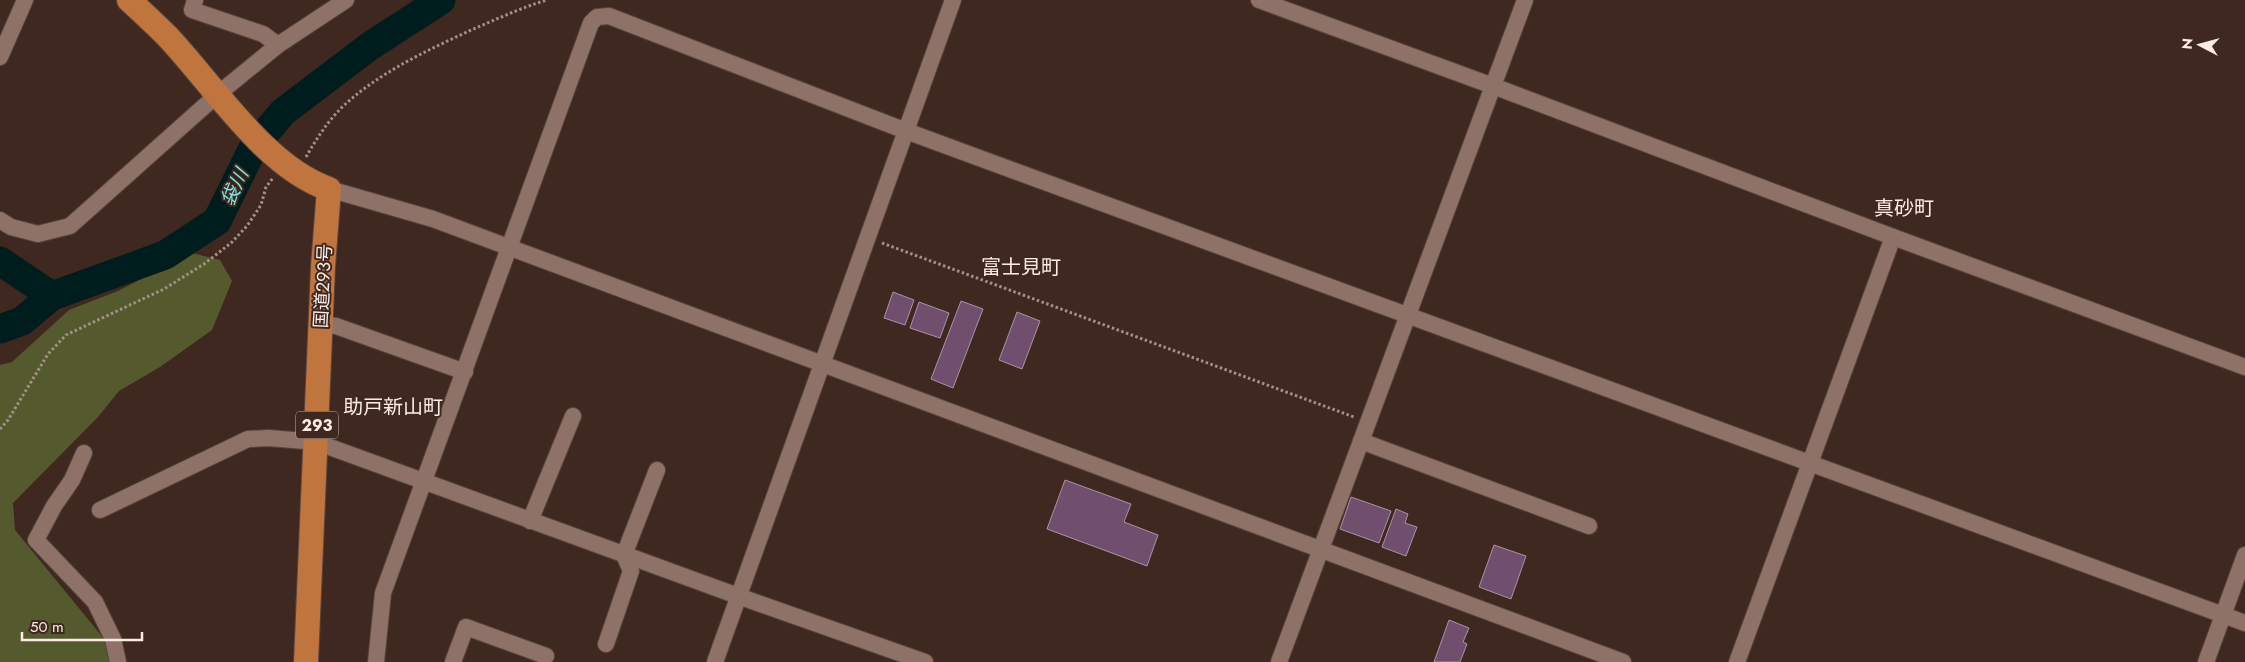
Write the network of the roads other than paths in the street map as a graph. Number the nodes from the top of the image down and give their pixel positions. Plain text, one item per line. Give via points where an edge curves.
1 (25, 0) edge
2 (129, 0) edge
3 (195, 0) edge
4 (346, 0) edge
5 (953, 0) edge
6 (1258, 0) edge
7 (1524, 0) edge
8 (278, 45) junction
9 (0, 57) edge
10 (1493, 86) junction
11 (218, 94) junction
12 (906, 130) junction
13 (330, 189) junction
14 (0, 220) edge
15 (1893, 237) junction
16 (510, 249) junction
17 (1407, 314) junction
18 (321, 324) junction
19 (820, 365) junction
20 (2245, 367) edge
21 (465, 372) junction
22 (573, 416) dead end
23 (1361, 441) junction
24 (316, 442) junction
25 (84, 453) dead end
26 (1810, 463) junction
27 (657, 470) dead end
28 (425, 483) junction
29 (100, 510) dead end
30 (530, 521) junction
31 (1589, 526) dead end
32 (1321, 550) junction
33 (624, 555) junction
34 (2245, 555) edge
35 (738, 596) junction
36 (2224, 615) junction
37 (2245, 623) edge
38 (606, 644) dead end
39 (546, 656) dead end
40 (118, 662) edge
41 (306, 662) edge
42 (376, 662) edge
43 (454, 662) edge
44 (714, 662) edge
45 (925, 662) edge
46 (1279, 662) edge
47 (1623, 662) edge
48 (1737, 662) edge
49 (2206, 662) edge

1 - 9 street
2 - 11 highway via 168,37
3 - 8 street via 192,10 264,34
4 - 8 street
5 - 12 street
6 - 10 street
7 - 10 street
8 - 11 street
10 - 15 street
10 - 17 street
11 - 13 highway via 287,166 313,183
11 - 14 street via 70,226 38,234 11,227
12 - 16 street via 609,16 597,17 591,23
12 - 17 street
12 - 19 street
13 - 16 street via 403,209
13 - 18 highway, 国道293号 / 293
15 - 20 street
15 - 26 street
16 - 19 street
16 - 21 street
17 - 23 street
17 - 26 street
18 - 21 street via 336,326
18 - 24 highway, 国道293号 / 293
19 - 32 street
19 - 35 street
21 - 28 street
22 - 30 street
23 - 31 street
23 - 32 street
24 - 28 street
24 - 29 street via 248,439
24 - 41 highway, 国道293号 / 293
25 - 40 street via 72,480 36,540 95,602 112,639
26 - 36 street
26 - 48 street
27 - 33 street
28 - 30 street
28 - 42 street via 384,593
30 - 33 street
32 - 46 street
32 - 47 street
33 - 35 street
33 - 38 street via 631,571
34 - 36 street
35 - 44 street
35 - 45 street
36 - 37 street
36 - 49 street
39 - 43 street via 466,627

